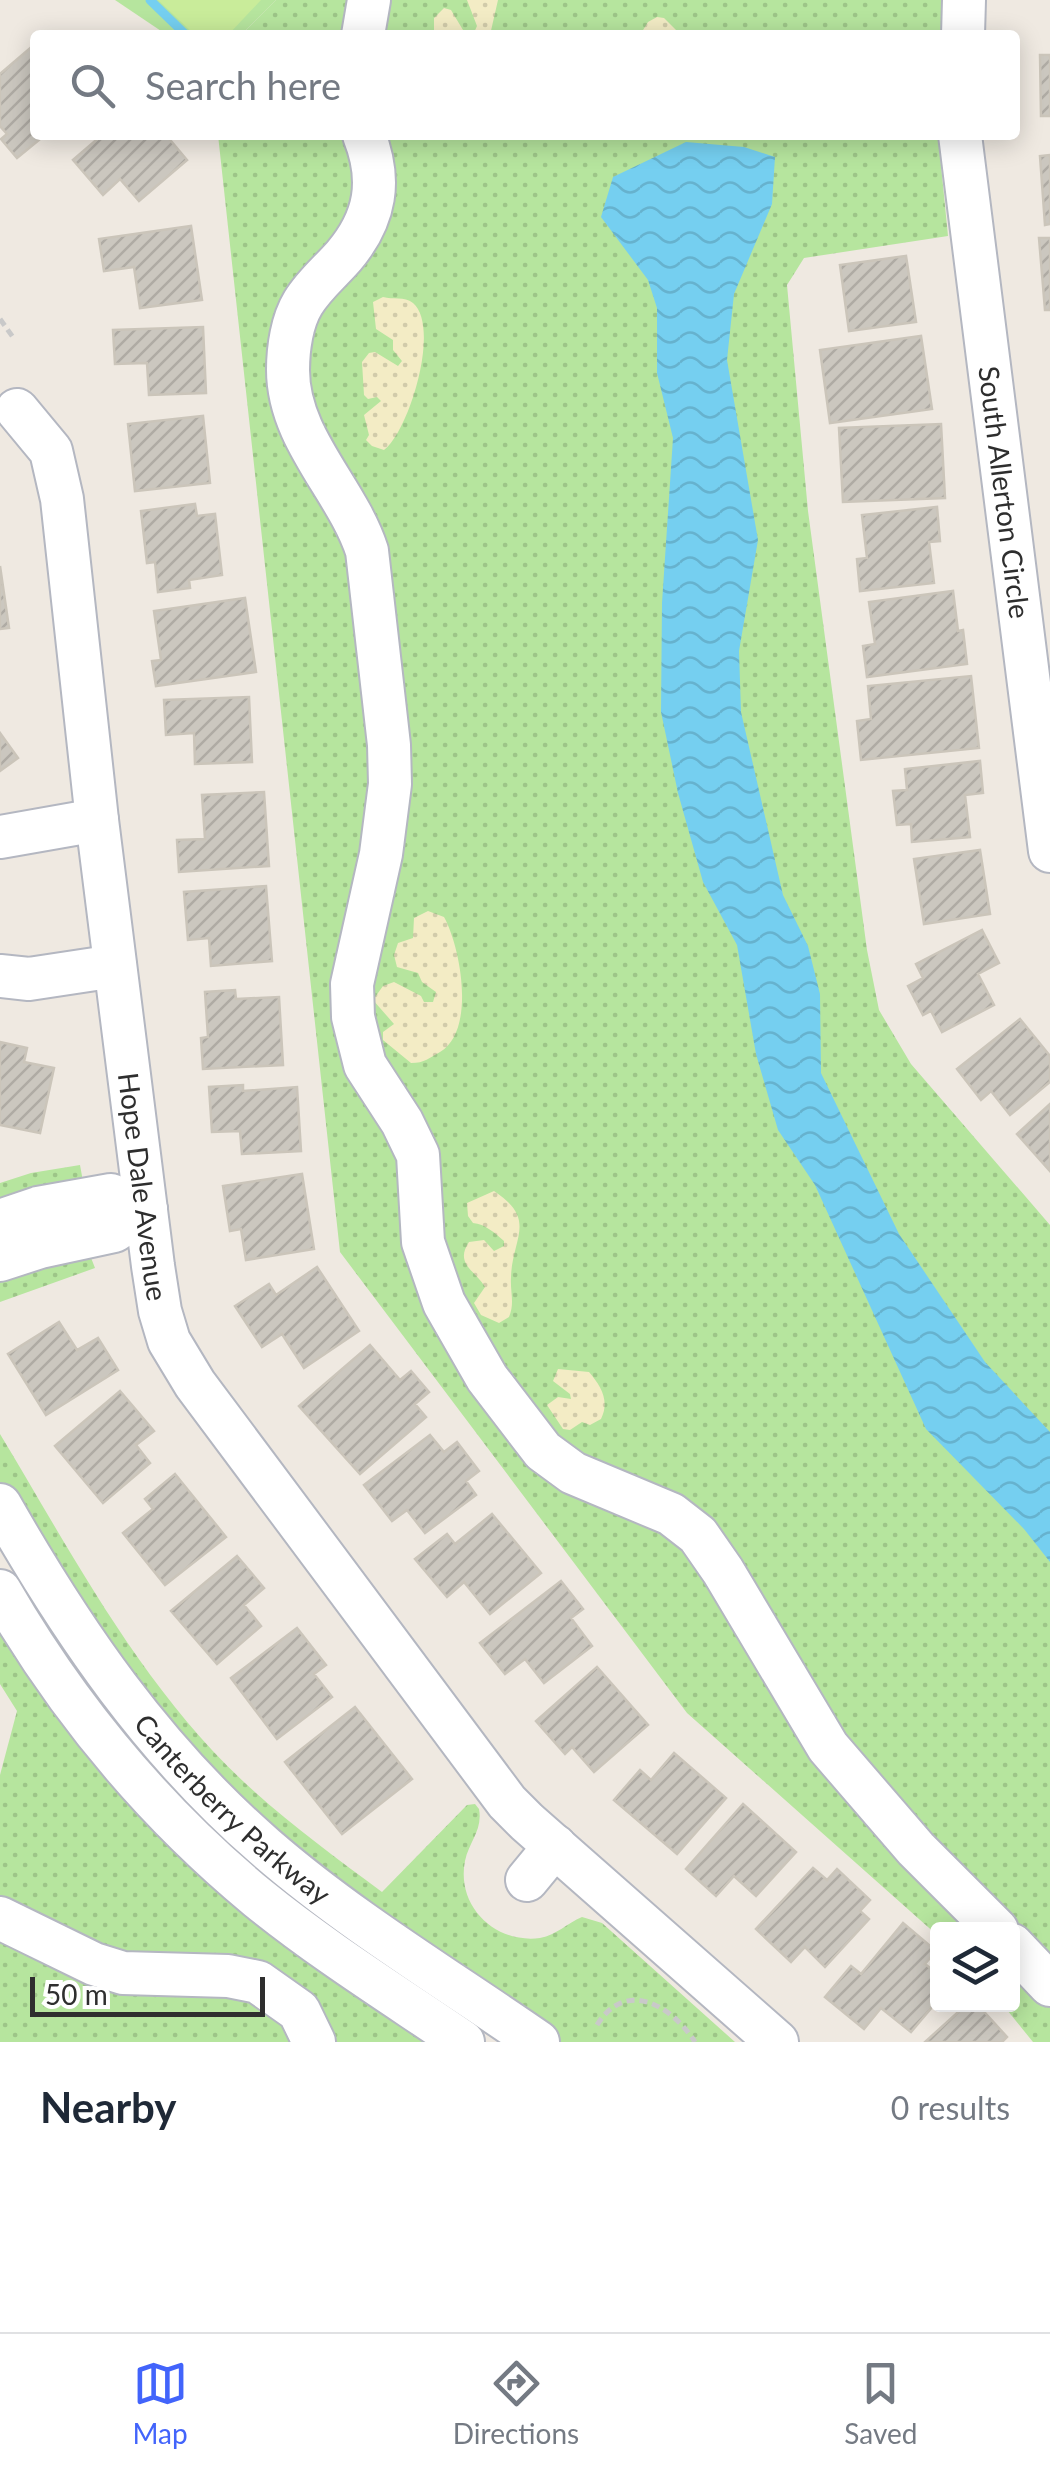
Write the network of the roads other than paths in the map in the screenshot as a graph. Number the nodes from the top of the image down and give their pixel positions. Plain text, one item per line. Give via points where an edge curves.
1 (369, 0) edge
2 (964, 0) edge
3 (364, 30) edge
4 (963, 30) edge
5 (366, 140) edge
6 (961, 140) edge
7 (17, 410) dead end
8 (97, 820) junction
9 (0, 836) edge
10 (1050, 851) edge
11 (115, 966) junction
12 (0, 976) edge
13 (146, 1210) junction
14 (0, 1221) edge
15 (0, 1260) edge
16 (0, 1505) edge
17 (0, 1591) edge
18 (555, 1846) junction
19 (527, 1880) dead end
20 (0, 1918) edge
21 (989, 1922) edge
22 (1020, 1953) edge
23 (1050, 1985) edge
24 (314, 2042) edge
25 (463, 2042) edge
26 (538, 2042) edge
27 (777, 2042) edge

1 - 3 street
2 - 4 street
5 - 21 street via 376,188 372,204 353,244 298,313 288,370 302,429 358,522 367,552 390,784 352,984 353,1018 365,1065 418,1155 421,1231 435,1280 487,1378 544,1451 573,1473 672,1514 698,1535 828,1747
6 - 10 street, South Allerton Circle
7 - 8 street, Hope Dale Avenue via 51,451 57,469
8 - 9 street
8 - 11 street, Hope Dale Avenue
11 - 12 street via 29,979
11 - 13 street, Hope Dale Avenue
13 - 14 street via 111,1195
13 - 15 street via 114,1231
13 - 18 street, Hope Dale Avenue via 160,1311 183,1366 508,1802
16 - 26 street, Canterberry Parkway via 122,1698 199,1785 292,1870
17 - 25 street, Canterberry Parkway via 92,1728 216,1862 293,1925
18 - 19 street
18 - 27 street, Hope Dale Avenue
20 - 24 street via 123,1973 258,1982 299,2011
22 - 23 street

